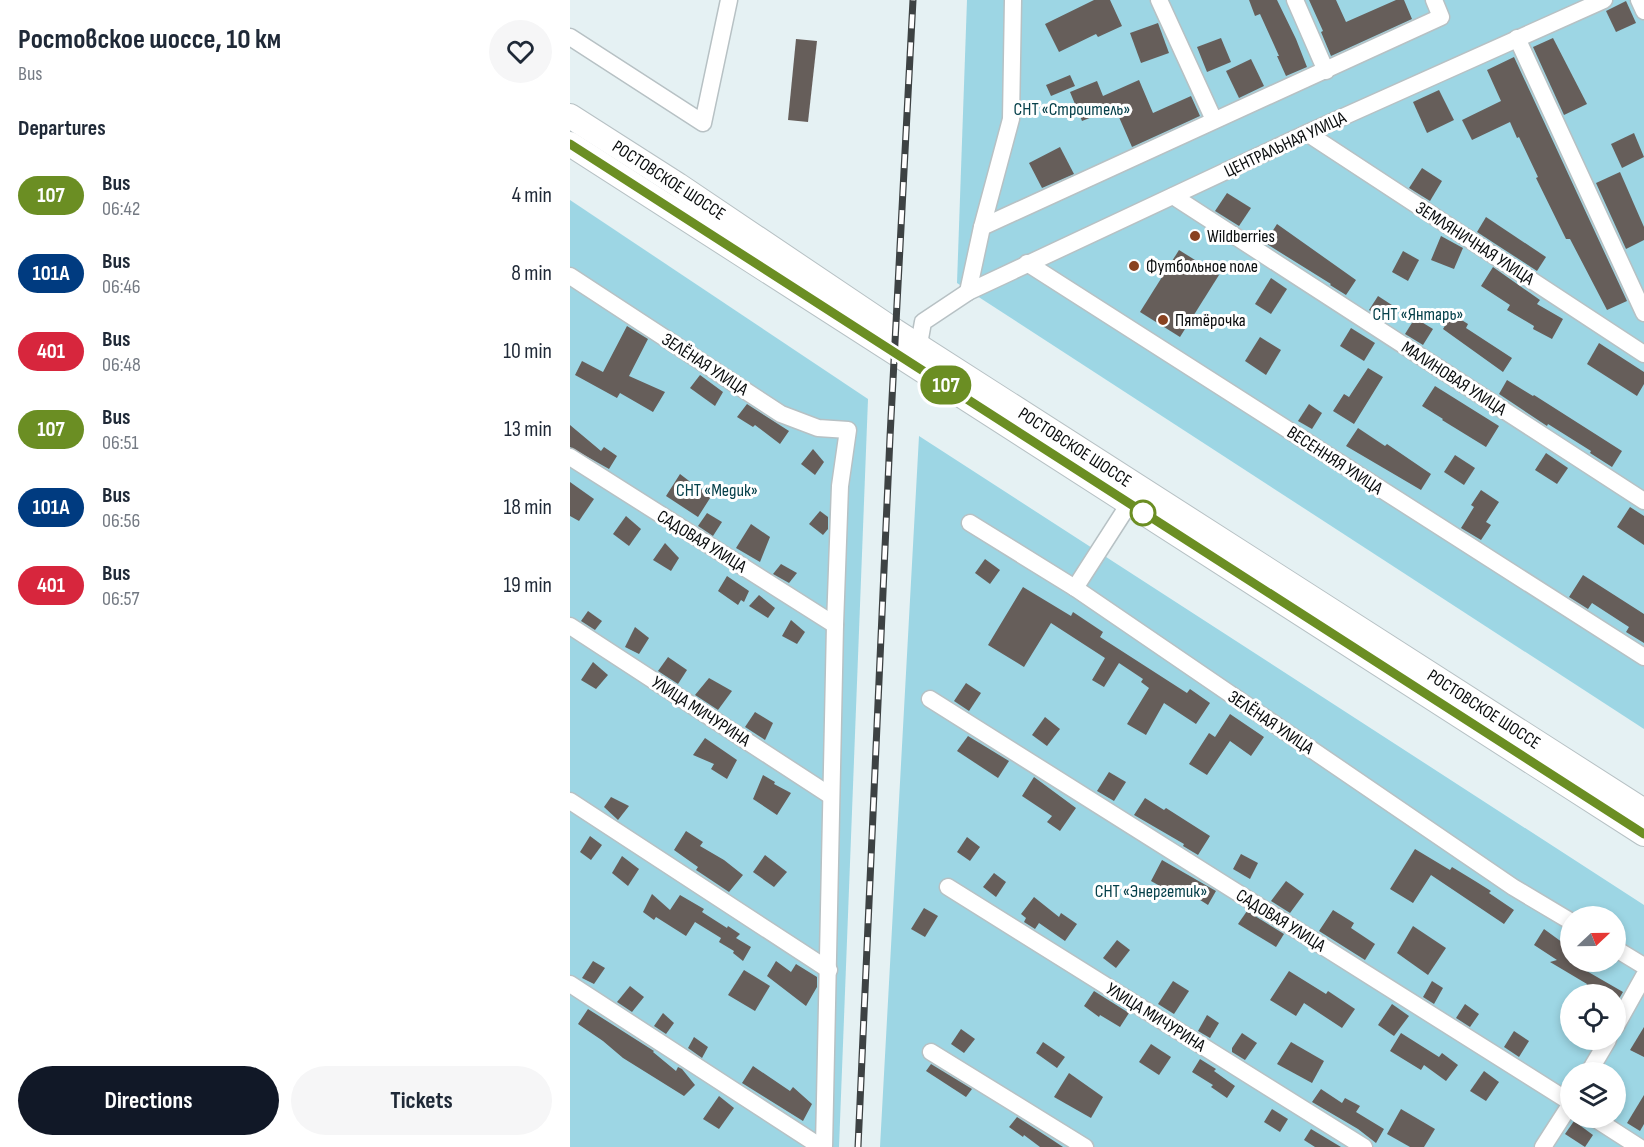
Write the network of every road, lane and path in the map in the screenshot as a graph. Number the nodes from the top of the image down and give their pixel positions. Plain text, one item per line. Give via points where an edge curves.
1 (729, 0) edge
2 (1014, 0) edge
3 (1159, 0) edge
4 (1295, 0) edge
5 (1434, 0) edge
6 (1604, 0) edge
7 (1639, 0) edge
8 (1644, 11) edge
9 (570, 37) edge
10 (1517, 38) junction
11 (1326, 71) junction
12 (570, 116) edge
13 (1214, 120) junction
14 (1307, 133) junction
15 (570, 144) edge
16 (1173, 196) junction
17 (982, 227) junction
18 (1027, 263) junction
19 (570, 276) edge
20 (968, 292) junction
21 (1644, 313) edge
22 (1644, 354) edge
23 (917, 356) junction
24 (570, 457) edge
25 (1644, 501) edge
26 (1129, 504) junction
27 (970, 523) dead end
28 (1075, 588) junction
29 (835, 625) junction
30 (570, 626) edge
31 (1644, 657) edge
32 (930, 699) dead end
33 (831, 796) junction
34 (570, 801) edge
35 (1644, 811) edge
36 (1644, 834) edge
37 (948, 887) dead end
38 (1560, 915) edge
39 (1626, 954) edge
40 (1644, 966) edge
41 (829, 969) junction
42 (1644, 976) edge
43 (570, 984) edge
44 (1626, 1008) edge
45 (931, 1052) dead end
46 (1560, 1098) edge
47 (1560, 1120) edge
48 (1610, 1128) edge
49 (822, 1147) edge
50 (1085, 1147) edge
51 (1364, 1147) edge
52 (1543, 1147) edge
53 (1639, 1147) edge

1 - 9 street via 703,123
2 - 17 street via 1011,119
3 - 13 street
4 - 11 street
5 - 11 street via 1441,17
6 - 10 street, ЦЕНТРАЛЬНАЯ УЛИЦА
7 - 8 street
10 - 14 street, ЦЕНТРАЛЬНАЯ УЛИЦА
10 - 21 street
11 - 13 street
12 - 23 highway, РОСТОВСКОЕ ШОССЕ via 678,185
13 - 17 street
14 - 16 street, ЦЕНТРАЛЬНАЯ УЛИЦА
14 - 22 street, ЗЕМЛЯНИЧНАЯ УЛИЦА
15 - 23 highway, РОСТОВСКОЕ ШОССЕ
16 - 18 street, ЦЕНТРАЛЬНАЯ УЛИЦА
16 - 25 street, МАЛИНОВАЯ УЛИЦА
17 - 20 street
18 - 20 street, ЦЕНТРАЛЬНАЯ УЛИЦА
18 - 31 street, ВЕСЕННЯЯ УЛИЦА
19 - 29 street, ЗЕЛЁНАЯ УЛИЦА via 781,414 818,428 848,430 840,486
20 - 23 street, ЦЕНТРАЛЬНАЯ УЛИЦА via 923,322
23 - 26 highway, РОСТОВСКОЕ ШОССЕ
23 - 35 highway, РОСТОВСКОЕ ШОССЕ
24 - 29 street, САДОВАЯ УЛИЦА
26 - 28 street
26 - 36 highway, РОСТОВСКОЕ ШОССЕ
27 - 28 street, ЗЕЛЁНАЯ УЛИЦА
28 - 38 street, ЗЕЛЁНАЯ УЛИЦА via 1513,887
29 - 33 street
30 - 33 street, УЛИЦА МИЧУРИНА
32 - 46 street, САДОВАЯ УЛИЦА
33 - 41 street
34 - 41 street
37 - 51 street, УЛИЦА МИЧУРИНА
39 - 40 street
41 - 49 street
42 - 44 street
43 - 49 street
45 - 50 street
47 - 52 street
48 - 53 street

